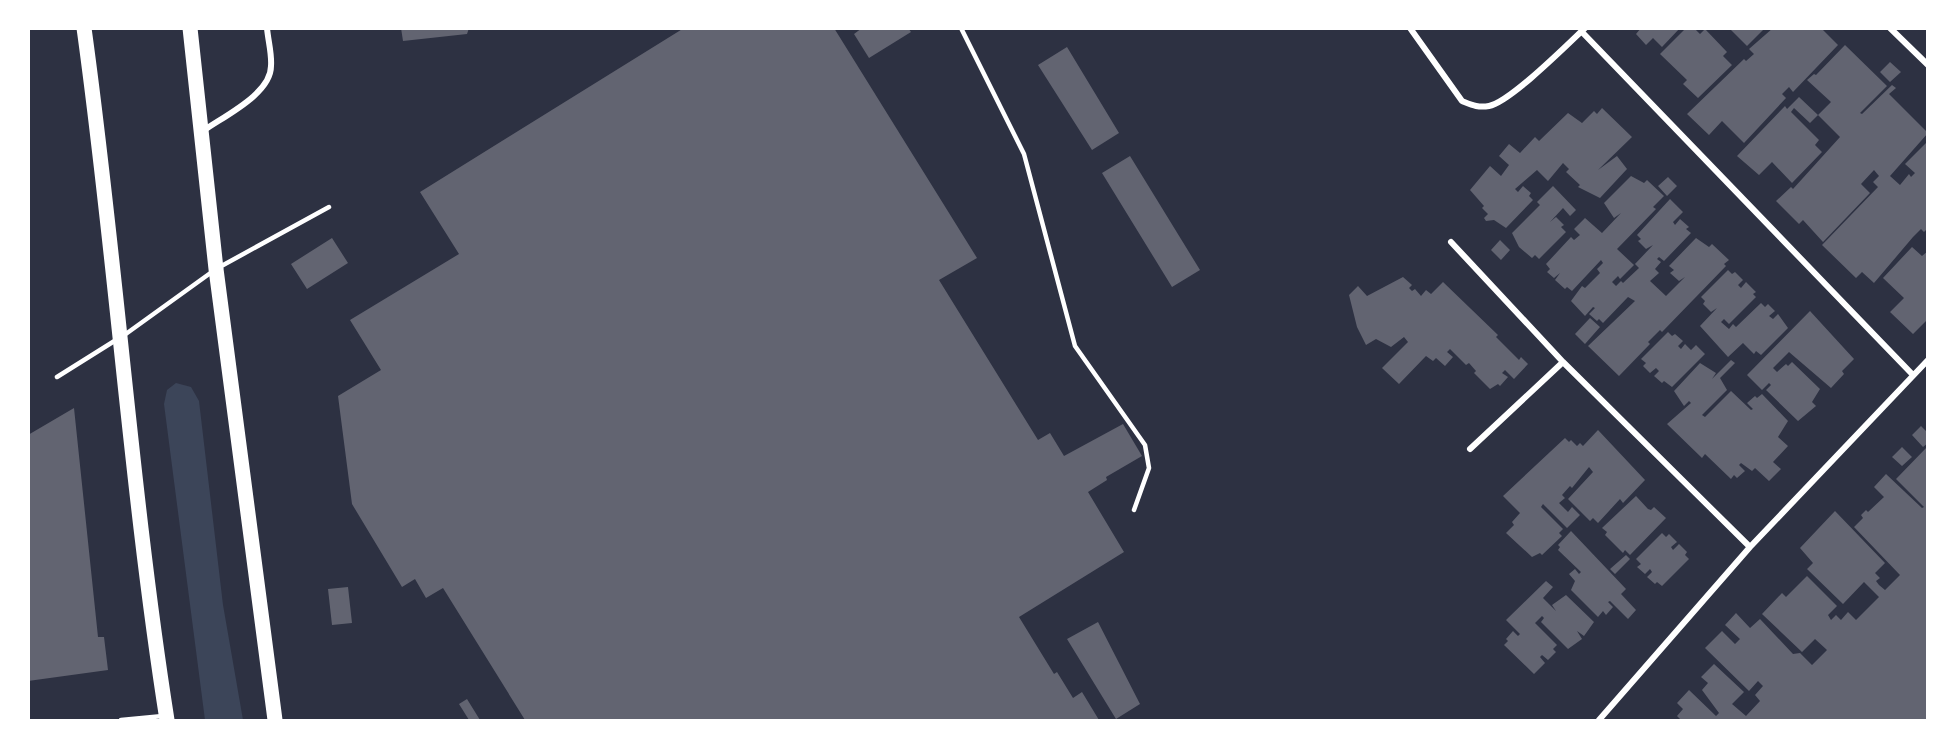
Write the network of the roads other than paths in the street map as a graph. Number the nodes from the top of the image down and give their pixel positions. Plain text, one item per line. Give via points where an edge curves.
1 (84, 28) edge
2 (190, 28) edge
3 (267, 28) edge
4 (961, 28) edge
5 (1410, 28) edge
6 (1890, 28) edge
7 (1583, 30) edge
8 (1928, 65) edge
9 (203, 131) junction
10 (329, 207) dead end
11 (1451, 242) dead end
12 (216, 269) junction
13 (120, 338) junction
14 (1928, 360) edge
15 (1563, 362) junction
16 (1913, 375) junction
17 (57, 377) dead end
18 (1470, 449) dead end
19 (1134, 510) dead end
20 (1750, 547) junction
21 (167, 718) edge
22 (121, 720) edge
23 (276, 720) edge
24 (1599, 720) edge

1 - 13 main road
2 - 9 main road
3 - 9 street via 271,66 268,81 260,92
4 - 19 lane via 1024,154 1075,346 1145,445 1149,468
5 - 7 street via 1462,101 1476,107 1492,105 1509,95
6 - 8 street
7 - 16 street
9 - 12 main road
10 - 12 lane
11 - 15 street
12 - 13 lane
12 - 23 main road
13 - 17 lane
13 - 21 main road
14 - 16 street
15 - 18 street
15 - 20 street
16 - 20 street
20 - 24 street
21 - 22 lane

